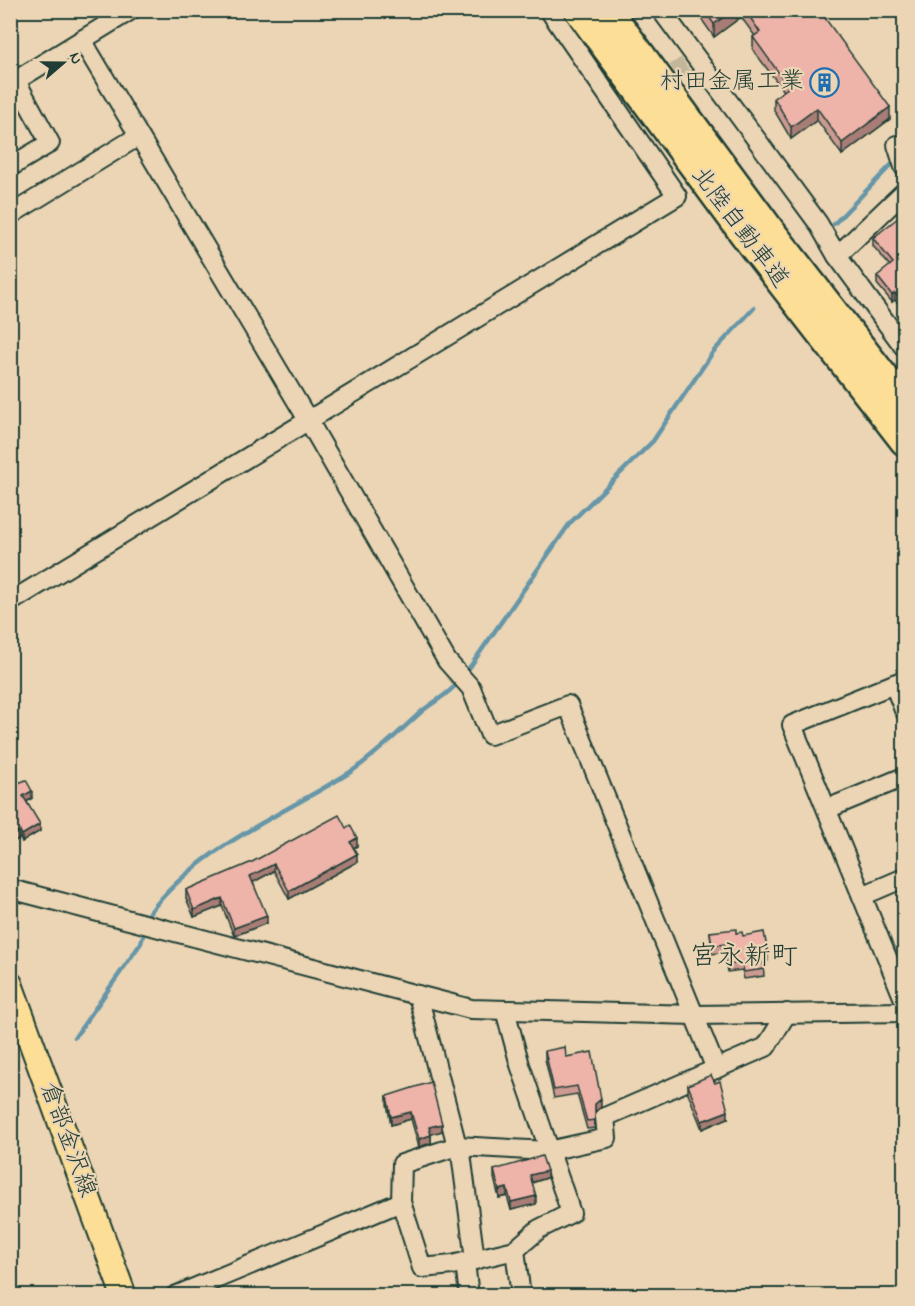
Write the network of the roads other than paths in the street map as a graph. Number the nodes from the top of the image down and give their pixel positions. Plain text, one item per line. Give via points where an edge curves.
1 (131, 10) edge
2 (549, 10) edge
3 (578, 10) edge
4 (608, 10) edge
5 (661, 10) edge
6 (82, 40) junction
7 (13, 83) edge
8 (137, 137) junction
9 (897, 146) dead end
10 (10, 167) edge
11 (904, 167) edge
12 (904, 192) edge
13 (10, 215) edge
14 (837, 256) junction
15 (904, 347) edge
16 (904, 402) edge
17 (308, 420) junction
18 (904, 441) edge
19 (10, 602) edge
20 (899, 682) edge
21 (904, 710) edge
22 (904, 777) edge
23 (827, 809) junction
24 (904, 878) edge
25 (10, 889) edge
26 (862, 896) junction
27 (10, 984) edge
28 (903, 991) edge
29 (418, 995) junction
30 (505, 1010) junction
31 (904, 1012) edge
32 (787, 1013) junction
33 (694, 1015) junction
34 (716, 1069) junction
35 (458, 1146) junction
36 (548, 1151) junction
37 (401, 1202) junction
38 (515, 1250) junction
39 (470, 1261) junction
40 (124, 1296) edge
41 (175, 1296) edge
42 (469, 1296) edge
43 (521, 1296) edge

1 - 6 street
2 - 17 street via 623,104 677,196
3 - 18 highway, 北陸自動車道 via 754,248
4 - 16 highway, 北陸自動車道 via 757,213
5 - 14 street via 691,62 818,223
6 - 7 street
6 - 8 street
7 - 10 street via 50,143
8 - 13 street
8 - 17 street
9 - 11 street
12 - 14 street
14 - 15 street
17 - 19 street
17 - 33 street via 447,661 471,688 490,735 568,705
20 - 21 street
20 - 23 street via 792,725
22 - 23 street
23 - 26 street
24 - 26 street
25 - 29 street
26 - 28 street
27 - 40 main road, 倉部金沢線
29 - 30 street via 471,1009
29 - 35 street
30 - 33 street
30 - 36 street
31 - 32 street
32 - 33 street
32 - 34 street via 766,1047
33 - 34 street
34 - 36 street via 605,1117 608,1138
35 - 36 street
35 - 37 street via 402,1164
35 - 39 street
36 - 38 street via 571,1213 539,1229
37 - 39 street via 422,1268
37 - 41 street
38 - 39 street
38 - 43 street
39 - 42 street

